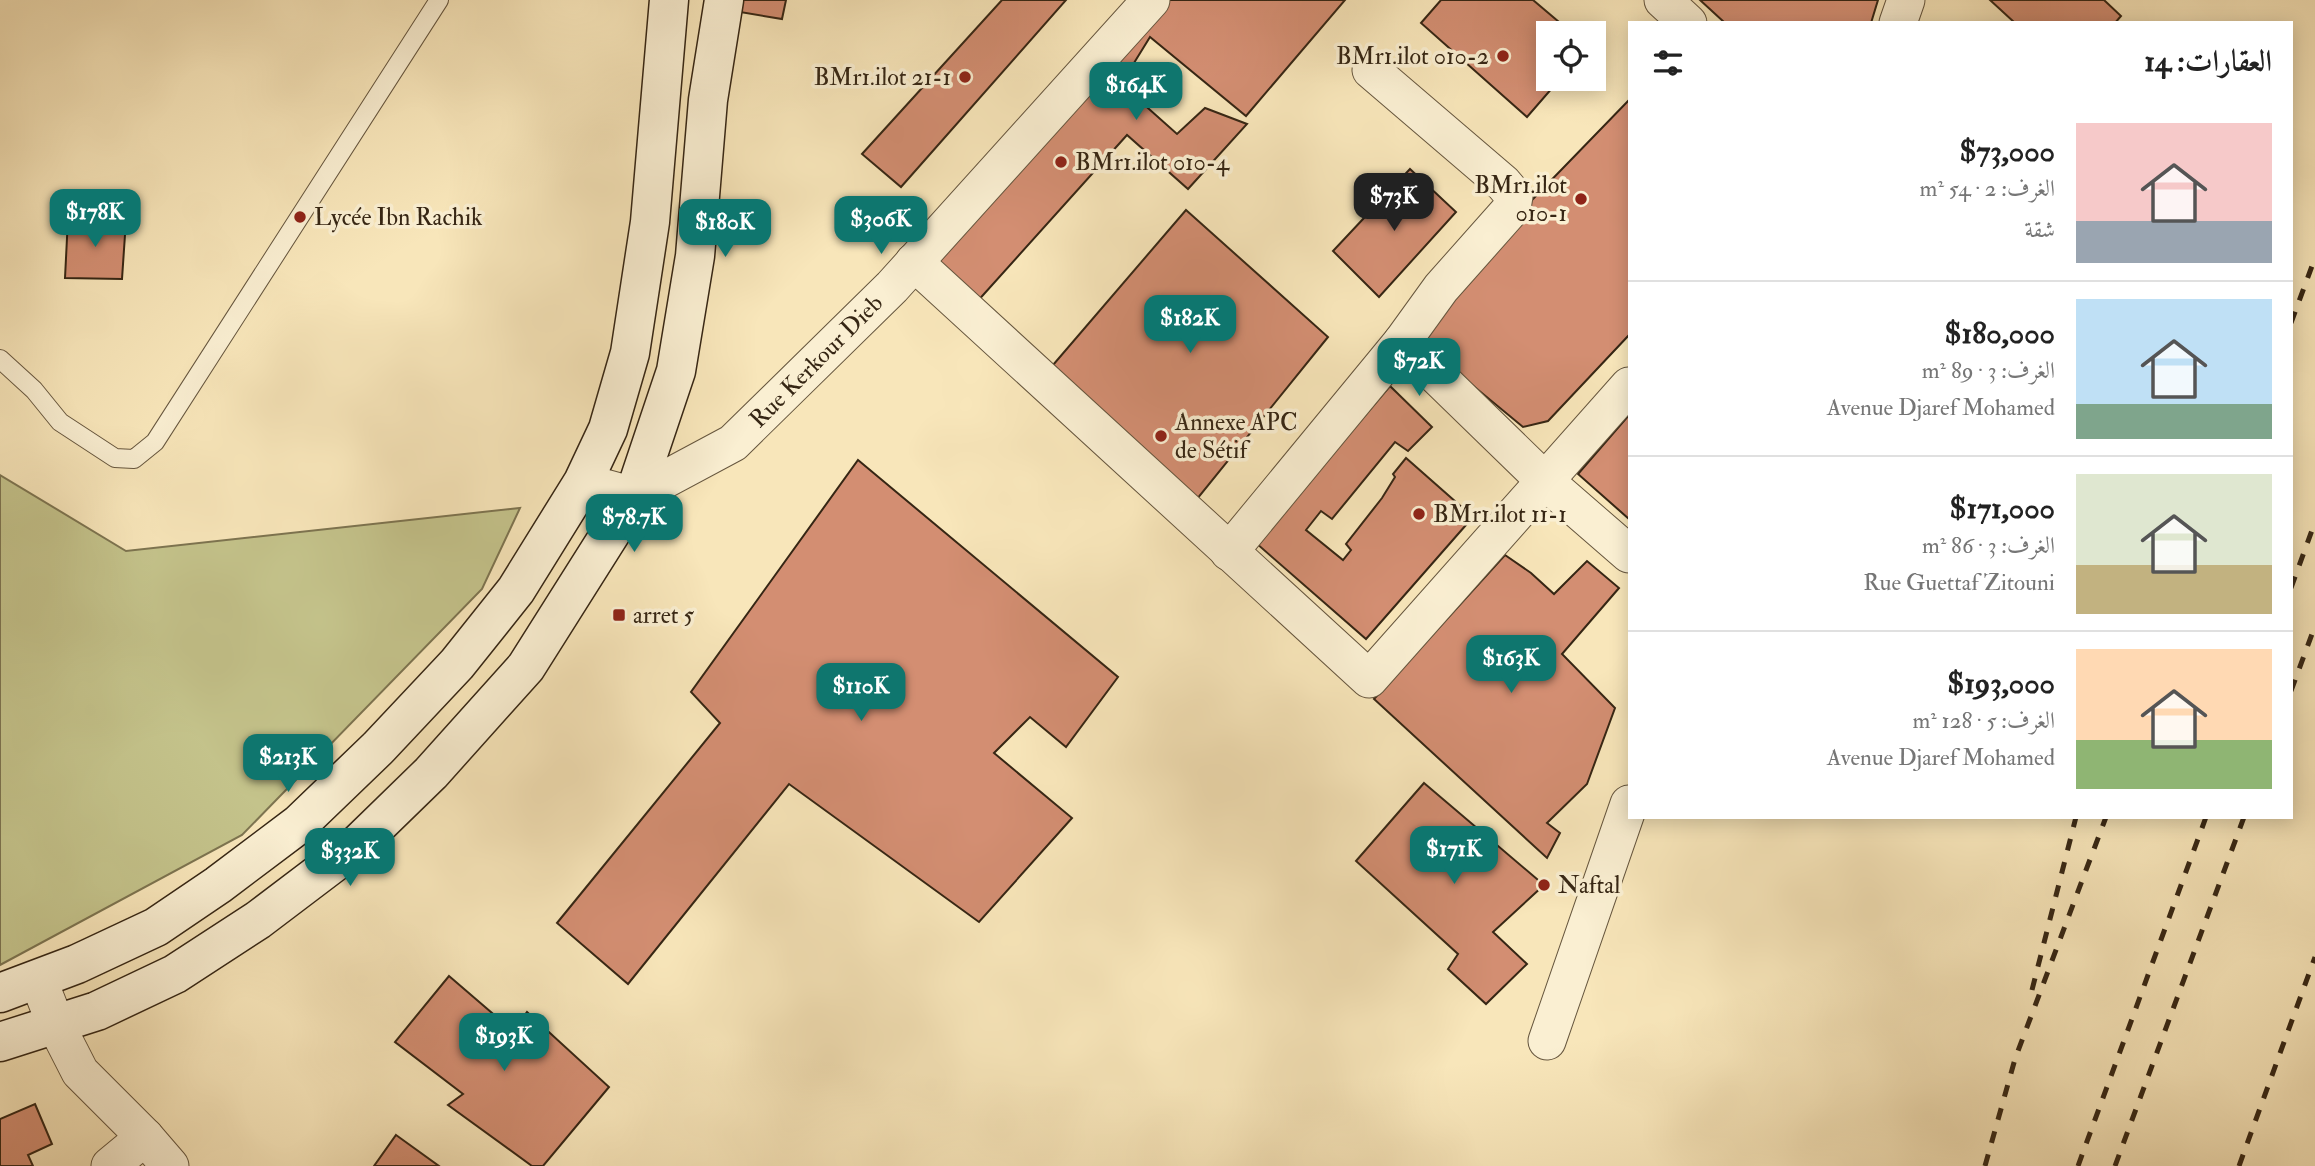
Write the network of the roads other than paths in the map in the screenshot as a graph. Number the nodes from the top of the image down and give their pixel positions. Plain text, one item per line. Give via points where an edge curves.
1 (439, 0) edge
2 (669, 0) edge
3 (724, 0) edge
4 (1151, 0) edge
5 (1663, 0) edge
6 (1906, 0) edge
7 (1686, 21) edge
8 (1899, 21) edge
9 (1371, 70) dead end
10 (914, 262) junction
11 (1402, 342) junction
12 (0, 359) edge
13 (1628, 387) edge
14 (583, 482) junction
15 (1546, 482) junction
16 (634, 496) junction
17 (1229, 552) junction
18 (1628, 553) edge
19 (1628, 807) edge
20 (38, 979) junction
21 (0, 993) edge
22 (56, 1025) junction
23 (1548, 1041) dead end
24 (0, 1042) edge
25 (145, 1137) junction
26 (110, 1166) edge
27 (170, 1166) edge

1 - 12 lane via 155,442 134,459 115,458 60,422
2 - 14 street via 650,222 630,353 608,429
3 - 16 street via 708,100 695,256 676,371
4 - 10 street, Rue Kerkour Dieb
5 - 7 street
6 - 8 street
9 - 11 street via 1514,196 1512,208 1441,288
10 - 16 street, Rue Kerkour Dieb via 733,443
10 - 17 street
11 - 15 street
11 - 17 street
13 - 15 street
14 - 16 street
14 - 20 street via 516,590 457,664 299,824 156,928
15 - 17 street via 1369,680
15 - 18 street
16 - 22 street via 526,667 431,773 357,845 258,920 175,974
19 - 23 street
20 - 21 street
20 - 22 street
22 - 24 street
22 - 25 street via 80,1072
25 - 26 street
25 - 27 street

